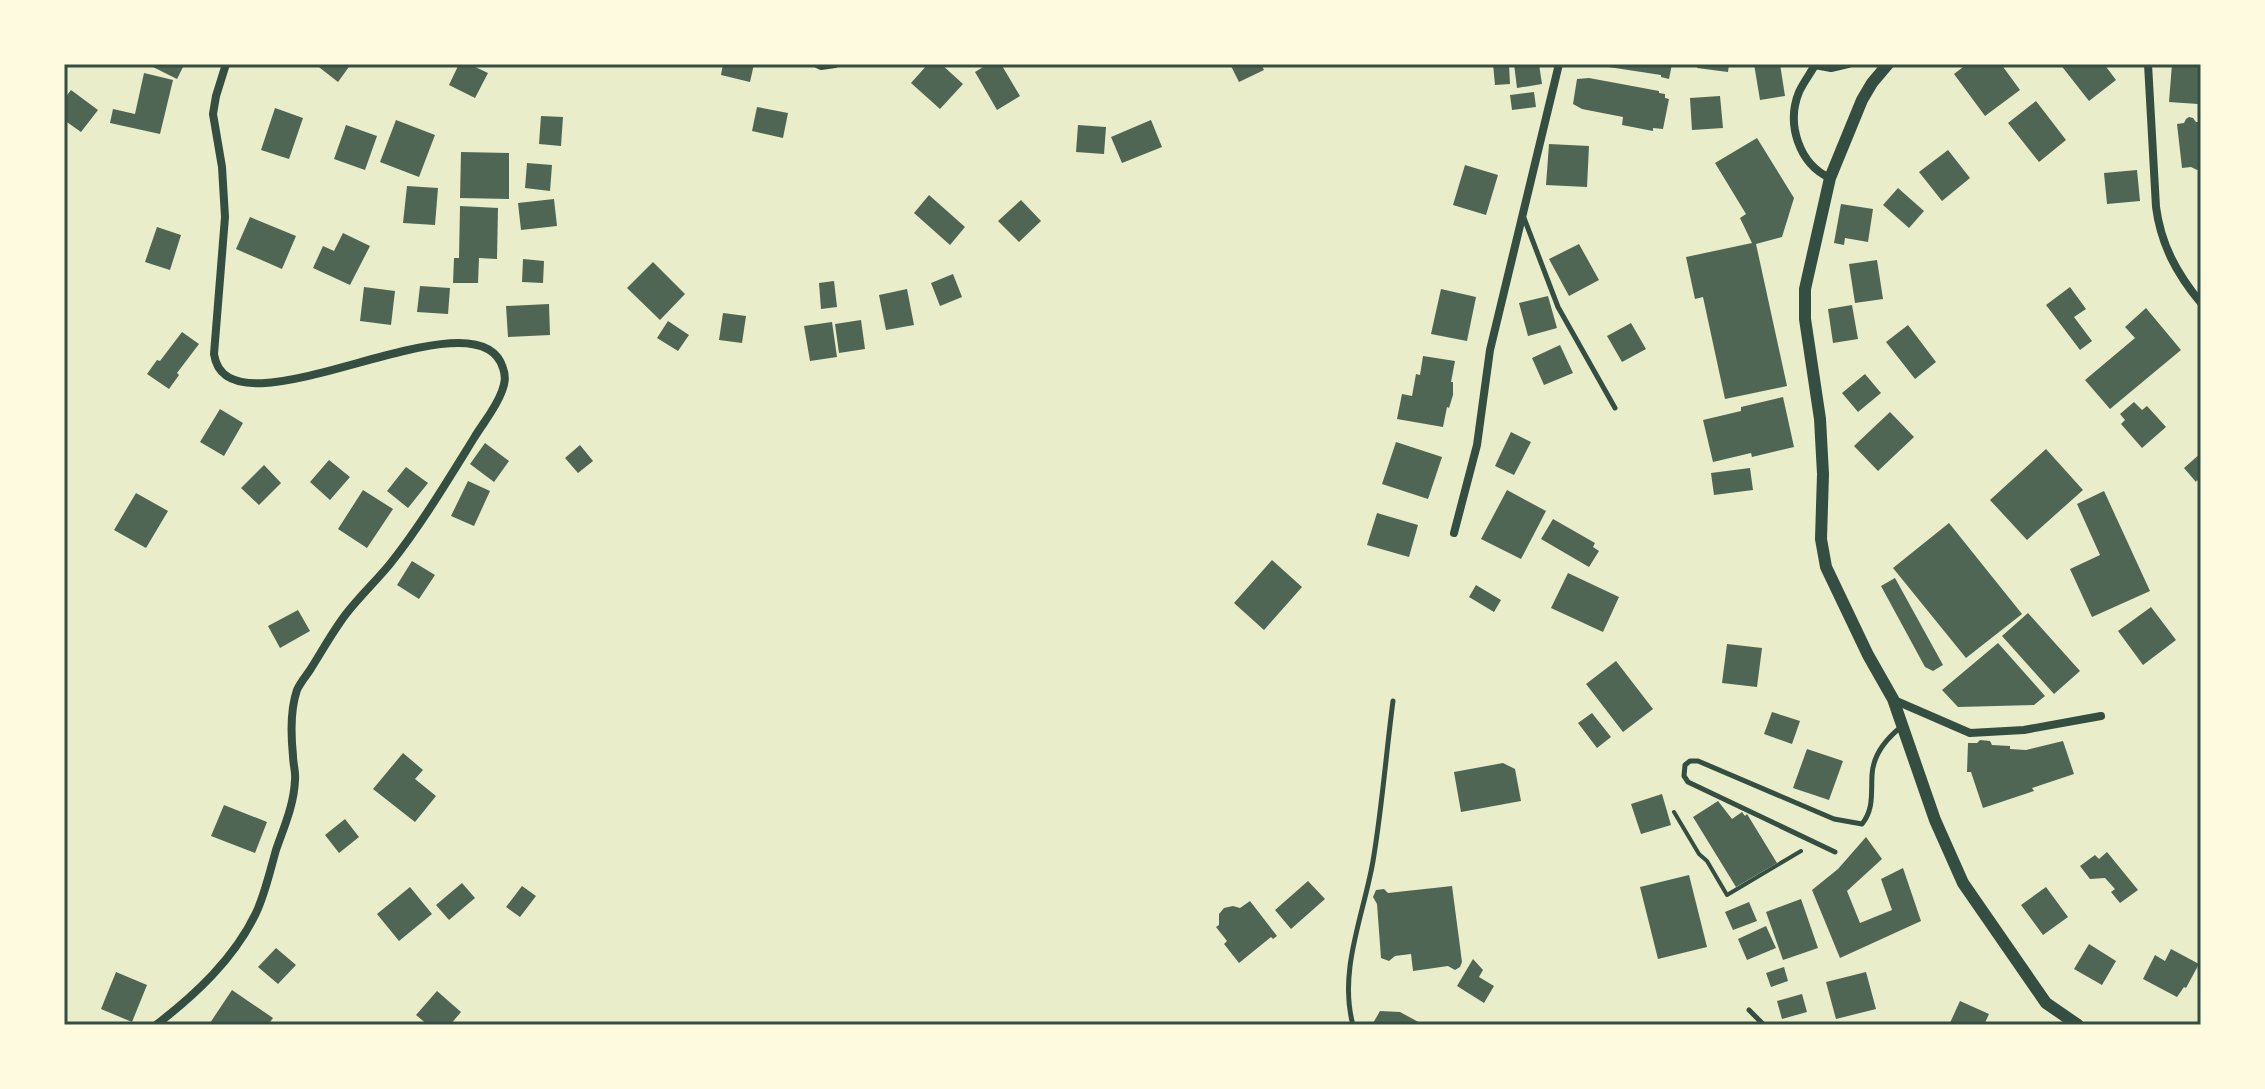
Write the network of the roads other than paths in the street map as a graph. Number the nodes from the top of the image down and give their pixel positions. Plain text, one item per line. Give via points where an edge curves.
1 (226, 64) edge
2 (817, 64) edge
3 (835, 64) edge
4 (1559, 64) edge
5 (1848, 64) edge
6 (1888, 64) edge
7 (2148, 64) edge
8 (1814, 65) edge
9 (1830, 178) junction
10 (1523, 217) junction
11 (2201, 303) edge
12 (1615, 408) dead end
13 (1454, 533) dead end
14 (1893, 699) junction
15 (1393, 701) dead end
16 (2101, 716) dead end
17 (1901, 726) junction
18 (1835, 852) dead end
19 (1749, 1010) dead end
20 (156, 1025) edge
21 (1353, 1025) edge
22 (1764, 1025) edge
23 (2078, 1025) edge

1 - 20 street via 213,114 225,217 216,364 226,375 259,383 437,344 468,343 496,352 506,376 501,394 453,471 298,689 288,820 256,913 227,958
2 - 3 street
4 - 10 street
5 - 8 street
6 - 9 street via 1862,100
7 - 11 street via 2159,231 2182,280
8 - 9 street via 1798,94 1794,119 1807,161
9 - 14 street via 1805,289 1820,419 1821,539 1826,567
10 - 12 lane via 1558,307
10 - 13 street
14 - 16 street via 1970,733
14 - 17 street
15 - 21 lane via 1373,859 1353,943 1348,992
17 - 18 lane via 1881,747 1872,773 1871,805 1862,824 1834,819 1698,761 1685,765 1688,782
17 - 23 street via 1963,883 2046,1003
19 - 22 lane

